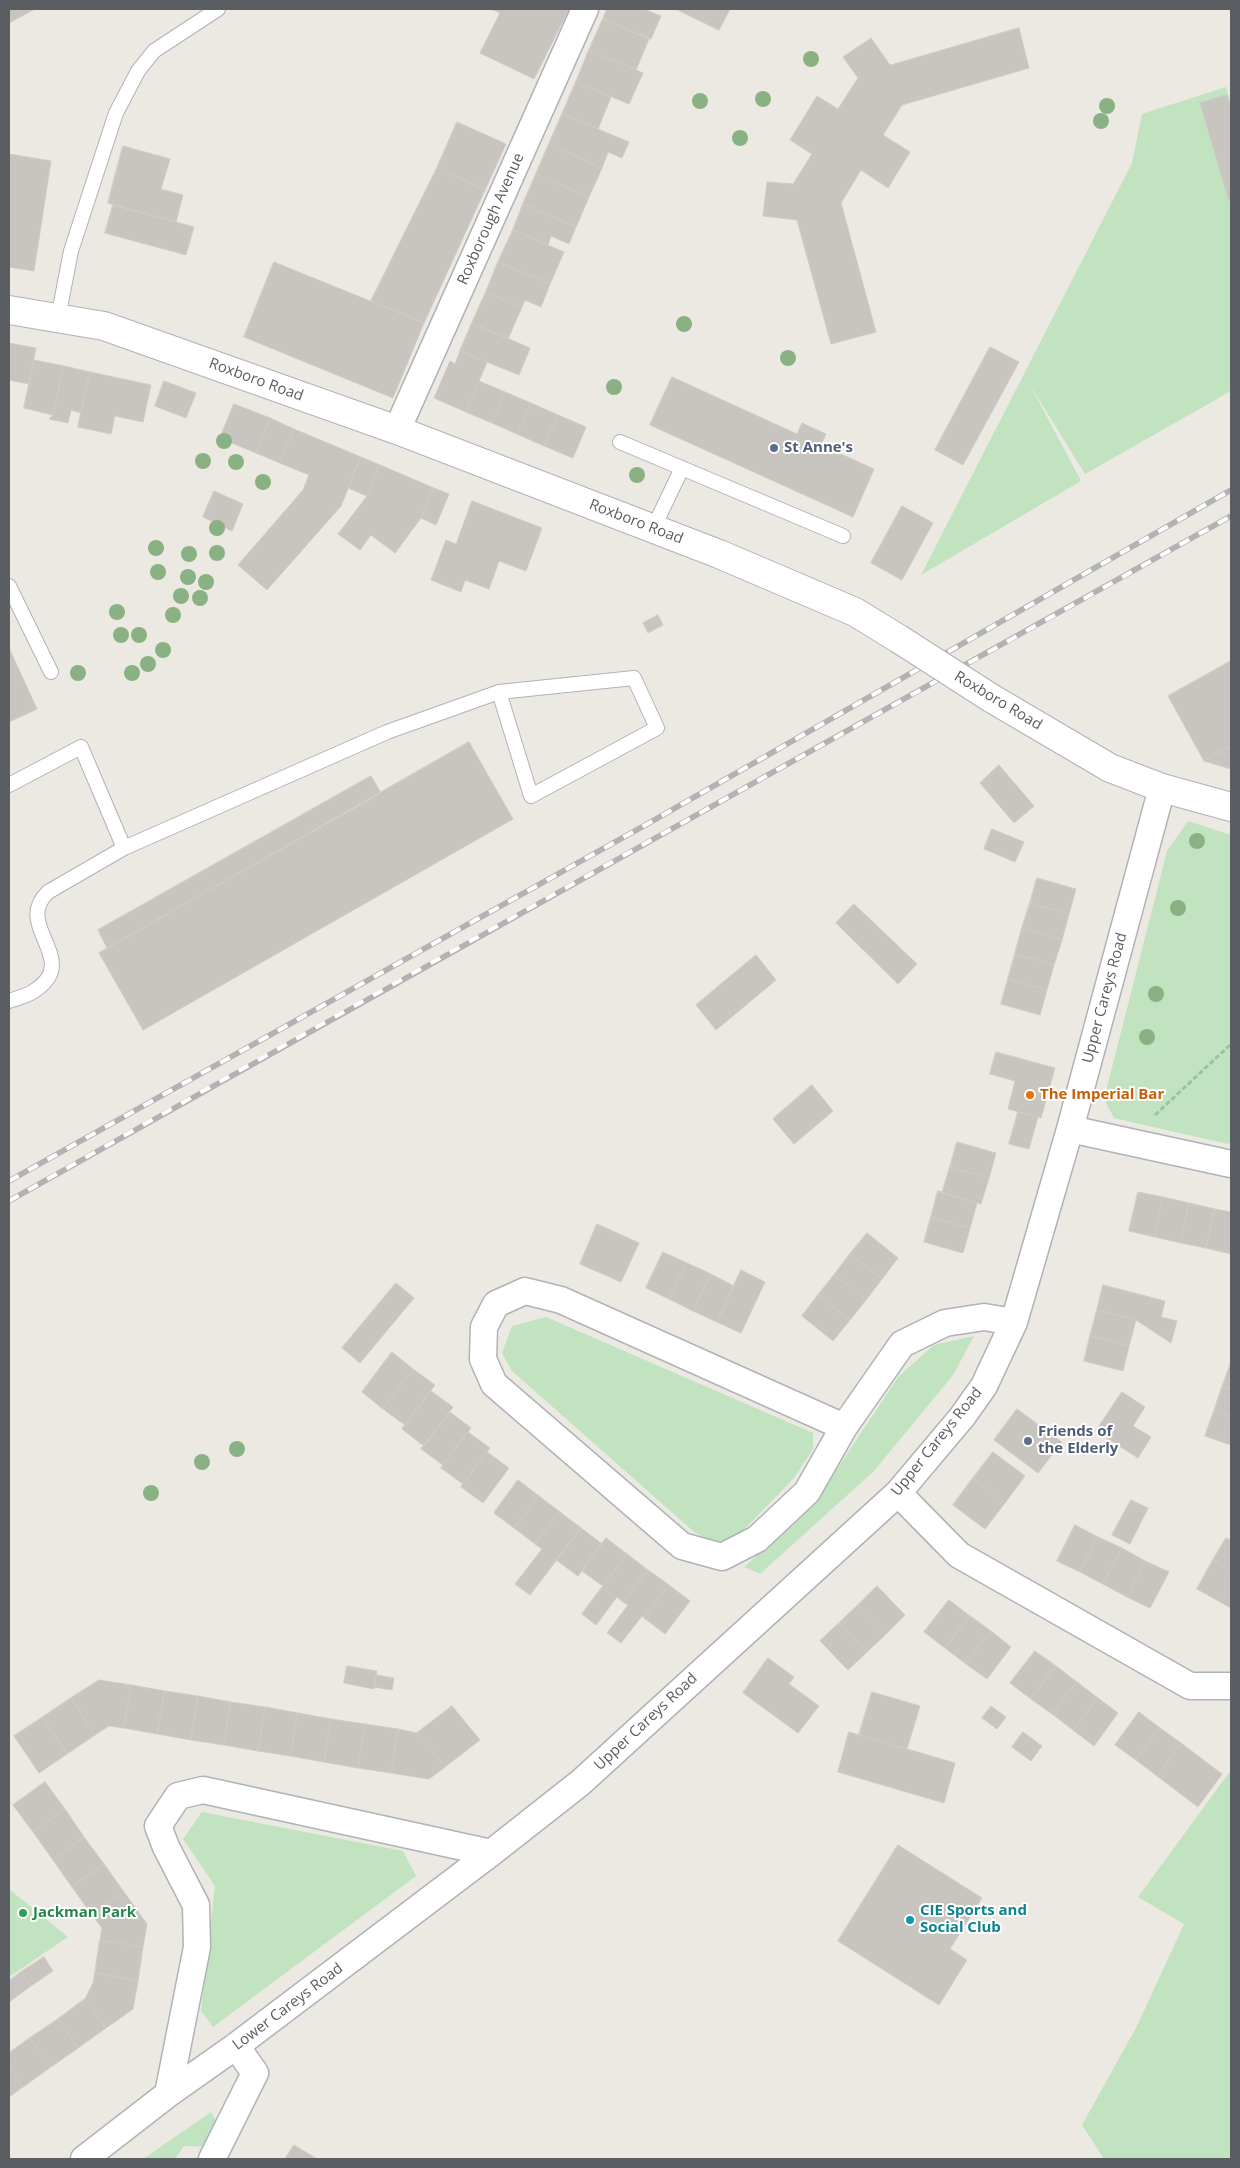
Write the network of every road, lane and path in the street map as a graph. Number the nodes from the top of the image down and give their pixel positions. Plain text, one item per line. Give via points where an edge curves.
1 (218, 9) edge
2 (585, 9) edge
3 (9, 310) edge
4 (58, 318) junction
5 (397, 430) junction
6 (620, 442) dead end
7 (682, 468) junction
8 (653, 529) junction
9 (843, 536) dead end
10 (9, 586) edge
11 (51, 672) dead end
12 (499, 692) junction
13 (9, 785) edge
14 (1162, 788) junction
15 (1231, 807) edge
16 (124, 848) junction
17 (9, 1001) edge
18 (1231, 1044) edge
19 (1070, 1129) junction
20 (1127, 1142) junction
21 (1231, 1164) edge
22 (1014, 1322) junction
23 (844, 1427) junction
24 (898, 1493) junction
25 (1231, 1686) edge
26 (490, 1854) junction
27 (236, 2046) junction
28 (168, 2094) junction
29 (84, 2159) edge
30 (212, 2159) edge

1 - 4 lane via 154,51 138,71 116,113 71,251
2 - 5 street, Roxborough Avenue
3 - 4 main road, Roxboro Road
4 - 5 main road, Roxboro Road via 104,326
5 - 8 main road, Roxboro Road
6 - 7 lane
7 - 8 lane
7 - 9 lane
8 - 14 main road, Roxboro Road, bridge via 855,612 1110,768
10 - 11 lane
12 - 12 lane via 531,796 658,728 634,678
12 - 16 lane via 387,732
13 - 16 lane via 81,747
14 - 15 main road, Roxboro Road
14 - 19 street, Upper Careys Road
16 - 17 lane via 48,892 39,901 38,924 50,951 52,965 48,979 34,992
18 - 20 path
19 - 20 street
19 - 22 street, Upper Careys Road
20 - 21 street
22 - 23 street via 984,1317 945,1323 902,1344
22 - 24 street, Upper Careys Road via 984,1386
23 - 23 street via 807,1492 757,1539 722,1556 682,1546 494,1384 483,1359 484,1327 496,1304 525,1291 561,1300
24 - 25 street via 960,1555 1190,1686
24 - 26 street, Upper Careys Road via 580,1783
26 - 27 street, Lower Careys Road
26 - 28 street via 203,1790 178,1796 158,1826 196,1905 197,1947
27 - 28 street, Lower Careys Road
27 - 30 street via 255,2073
28 - 29 street, Lower Careys Road

